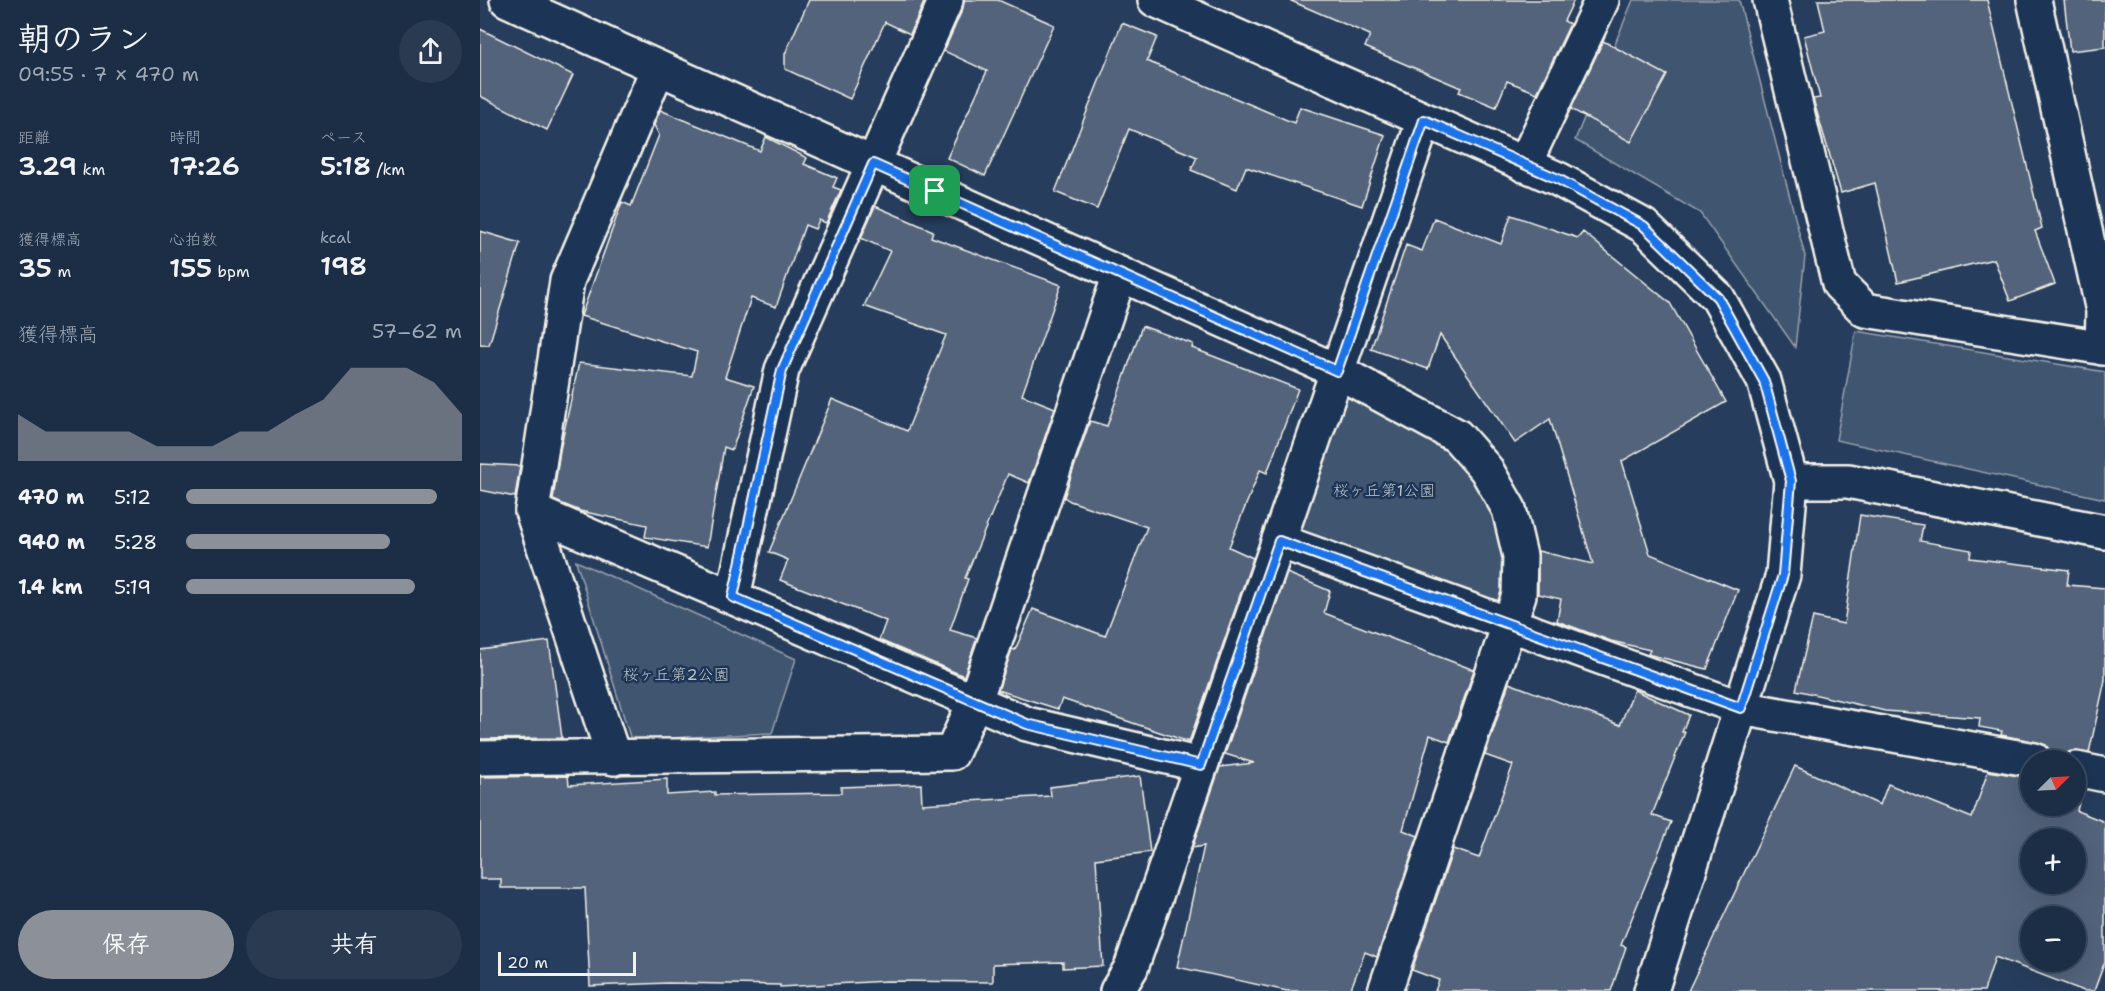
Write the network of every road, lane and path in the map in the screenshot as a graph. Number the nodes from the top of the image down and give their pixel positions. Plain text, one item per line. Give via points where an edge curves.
1 (507, 0) edge
2 (946, 0) edge
3 (1155, 0) edge
4 (1602, 0) edge
5 (1770, 0) edge
6 (2034, 0) edge
7 (658, 68) junction
8 (1424, 120) junction
9 (873, 164) junction
10 (1524, 165) junction
11 (1120, 274) junction
12 (2103, 348) edge
13 (1337, 371) junction
14 (1791, 481) junction
15 (532, 511) junction
16 (2105, 532) edge
17 (1279, 541) junction
18 (733, 597) junction
19 (1509, 624) junction
20 (975, 701) junction
21 (1741, 708) junction
22 (480, 758) edge
23 (614, 758) junction
24 (2020, 758) edge
25 (1201, 765) junction
26 (2086, 771) edge
27 (2105, 775) edge
28 (1117, 991) edge
29 (1385, 991) edge
30 (1651, 991) edge

1 - 7 street
2 - 9 street
3 - 8 street
4 - 10 street
5 - 12 street via 1839,284 1865,310
6 - 12 street via 2103,311
7 - 9 street
7 - 15 street via 567,281
8 - 10 street
8 - 13 street
9 - 11 street
9 - 18 street via 782,370
10 - 14 street via 1644,226 1718,298 1764,381
11 - 13 street
11 - 20 street
13 - 17 street
13 - 19 street via 1458,436 1486,469 1509,509 1520,556 1519,595
14 - 16 street via 1848,481
14 - 21 street via 1783,575
15 - 18 street
15 - 23 street
17 - 19 street
17 - 25 street
18 - 20 street
19 - 21 street
19 - 29 street
20 - 23 street via 952,753
20 - 25 street via 1027,724
21 - 24 street
21 - 30 street
22 - 23 street
25 - 28 street via 1131,968
26 - 27 street

